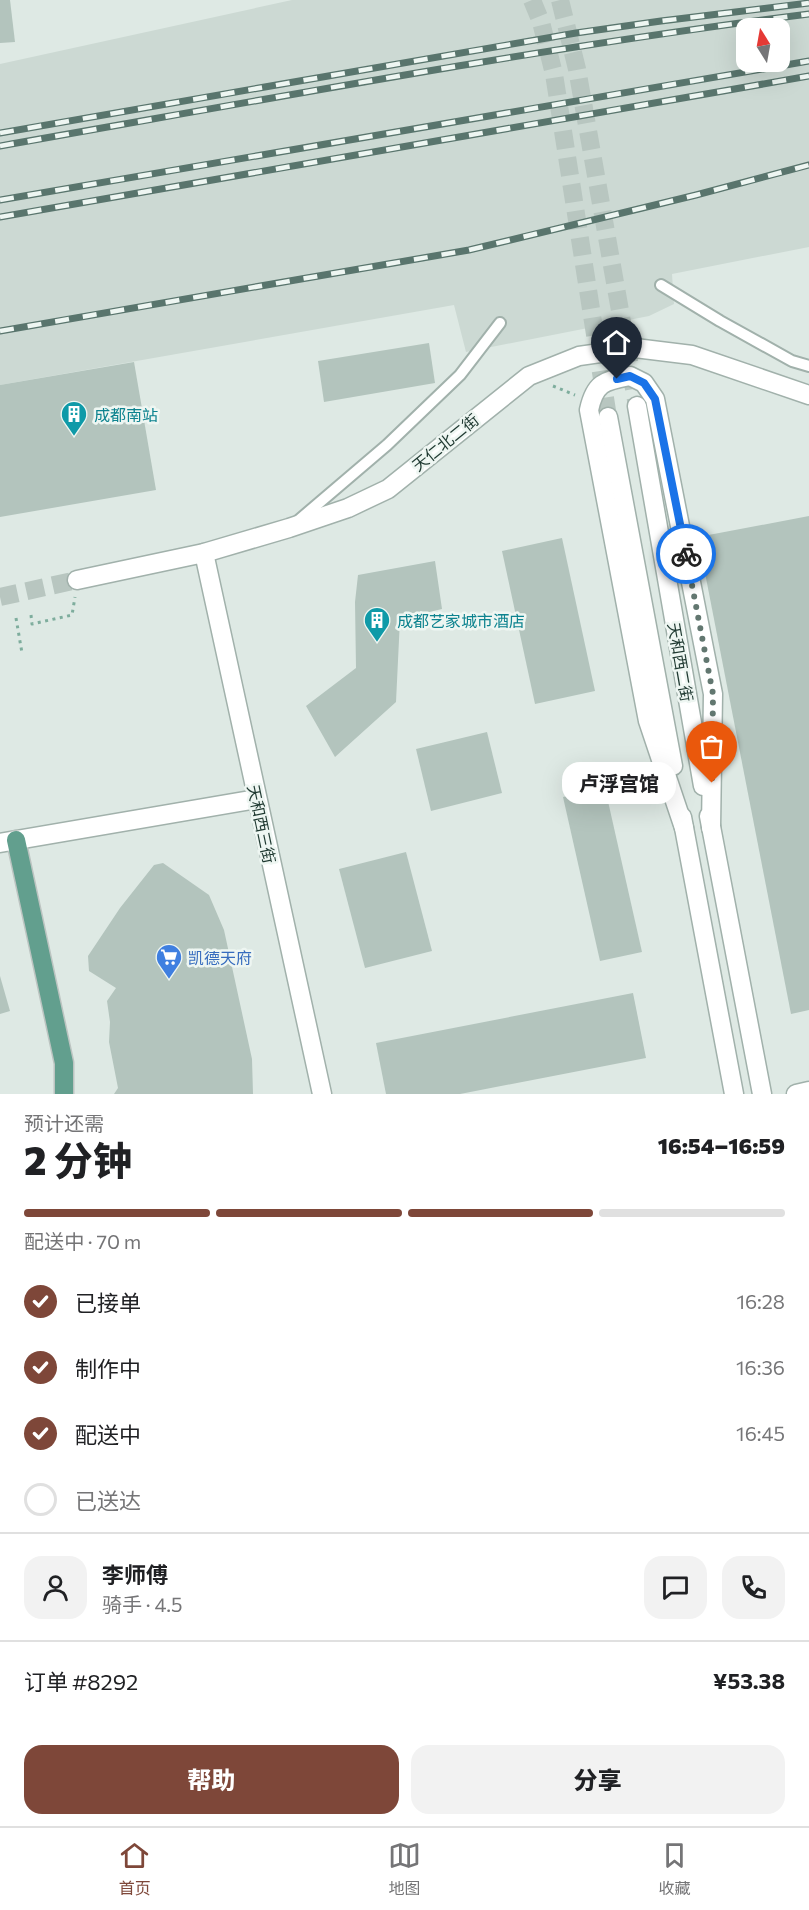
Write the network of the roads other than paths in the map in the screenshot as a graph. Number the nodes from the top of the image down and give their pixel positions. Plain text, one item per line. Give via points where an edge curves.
1 (661, 285) dead end
2 (500, 323) dead end
3 (809, 366) edge
4 (809, 395) edge
5 (637, 406) tunnel mouth
6 (608, 417) tunnel mouth
7 (289, 528) junction
8 (204, 553) junction
9 (77, 580) tunnel mouth
10 (256, 799) junction
11 (684, 828) junction
12 (711, 828) junction
13 (8, 841) edge
14 (809, 1091) edge
15 (64, 1094) edge
16 (322, 1094) edge
17 (734, 1094) edge
18 (762, 1094) edge
19 (796, 1094) edge

1 - 3 lane via 792,361
2 - 7 lane via 460,375 387,446
4 - 7 street, 天仁北二街 via 692,355 634,348 579,356 529,376 388,489 348,508
5 - 12 street, 天和西二街
6 - 11 street, 天和西二街
7 - 8 street, 天仁北二街
8 - 9 street, 天仁北二街
8 - 10 street, 天和西三街
10 - 13 street
10 - 16 street, 天和西三街
11 - 12 street via 648,721 589,410 592,395 603,382 630,376 644,383 655,399 713,694
11 - 17 street, 天和西二街
12 - 18 street, 天和西二街
13 - 15 main road via 63,1064
14 - 19 street

